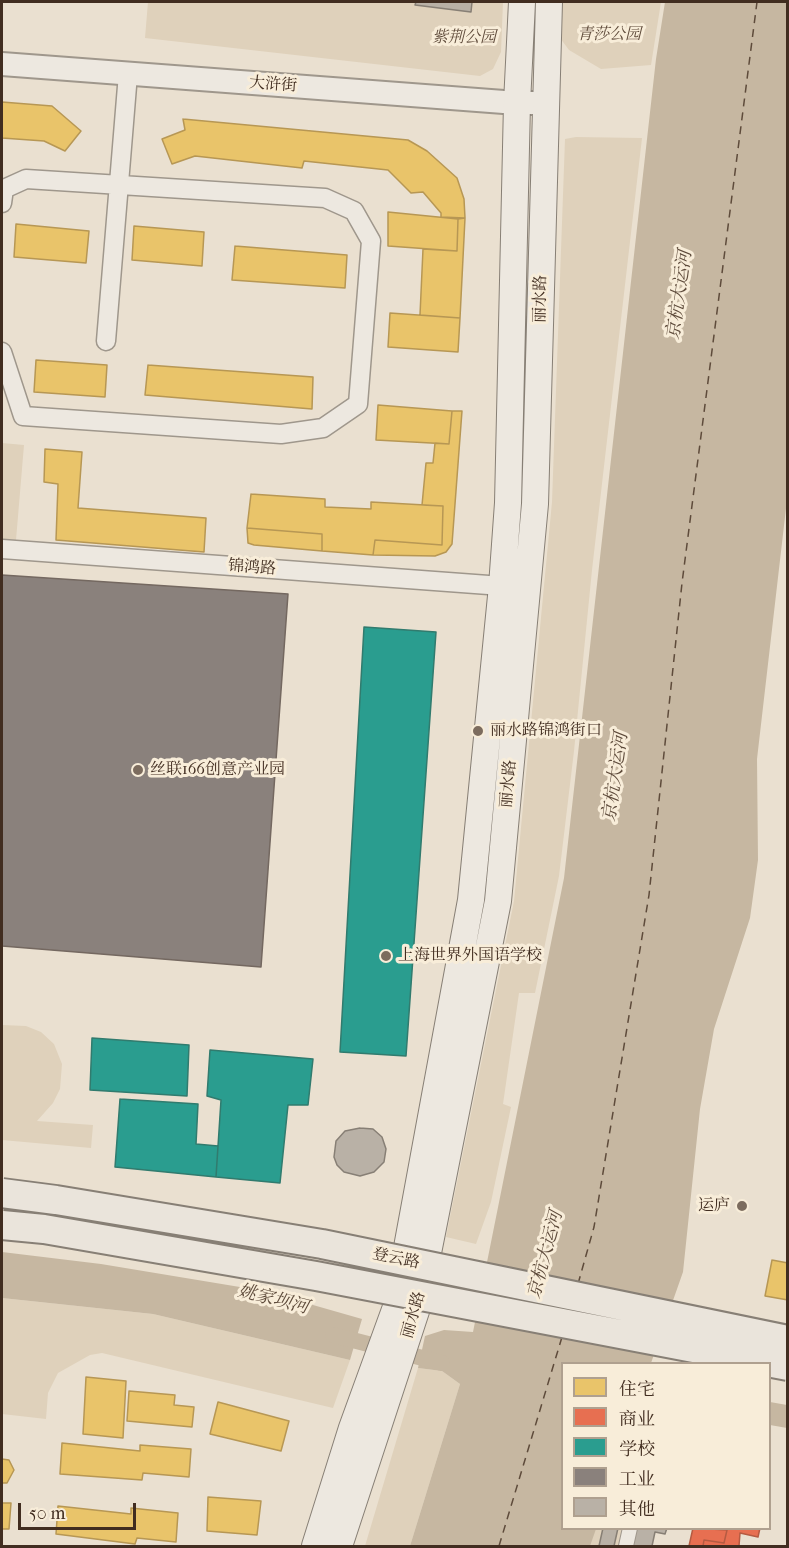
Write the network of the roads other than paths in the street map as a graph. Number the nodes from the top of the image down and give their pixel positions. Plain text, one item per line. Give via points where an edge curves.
1 (522, 2) edge
2 (549, 2) edge
3 (2, 64) edge
4 (128, 74) junction
5 (517, 103) junction
6 (546, 103) junction
7 (119, 184) junction
8 (2, 203) edge
9 (106, 341) dead end
10 (2, 352) edge
11 (2, 549) edge
12 (502, 586) junction
13 (2, 1193) edge
14 (2, 1225) edge
15 (406, 1308) junction
16 (788, 1340) edge
17 (767, 1362) edge
18 (771, 1363) edge
19 (788, 1366) edge
20 (375, 1400) junction
21 (630, 1530) edge
22 (315, 1546) edge
23 (339, 1546) edge
24 (626, 1546) edge

1 - 5 main road, 丽水路
2 - 6 main road, 丽水路
3 - 4 street, 大浒街
4 - 5 street, 大浒街
4 - 7 street
5 - 6 street, 大浒街
5 - 12 main road, 丽水路 via 508,503
6 - 15 main road, 丽水路 via 535,504 498,901
7 - 8 street via 26,179 4,189
7 - 9 street
7 - 10 street via 325,198 354,212 371,241 358,404 324,428 281,434 23,416
11 - 12 street, 锦鸿路
12 - 15 main road, 丽水路 via 471,900
13 - 16 main road, 登云路, bridge via 322,1244
14 - 17 main road, 登云路, bridge via 316,1276
15 - 20 main road, 丽水路
18 - 19 main road, 登云路, bridge
20 - 22 main road, 丽水路
20 - 23 main road, 丽水路
21 - 24 street

